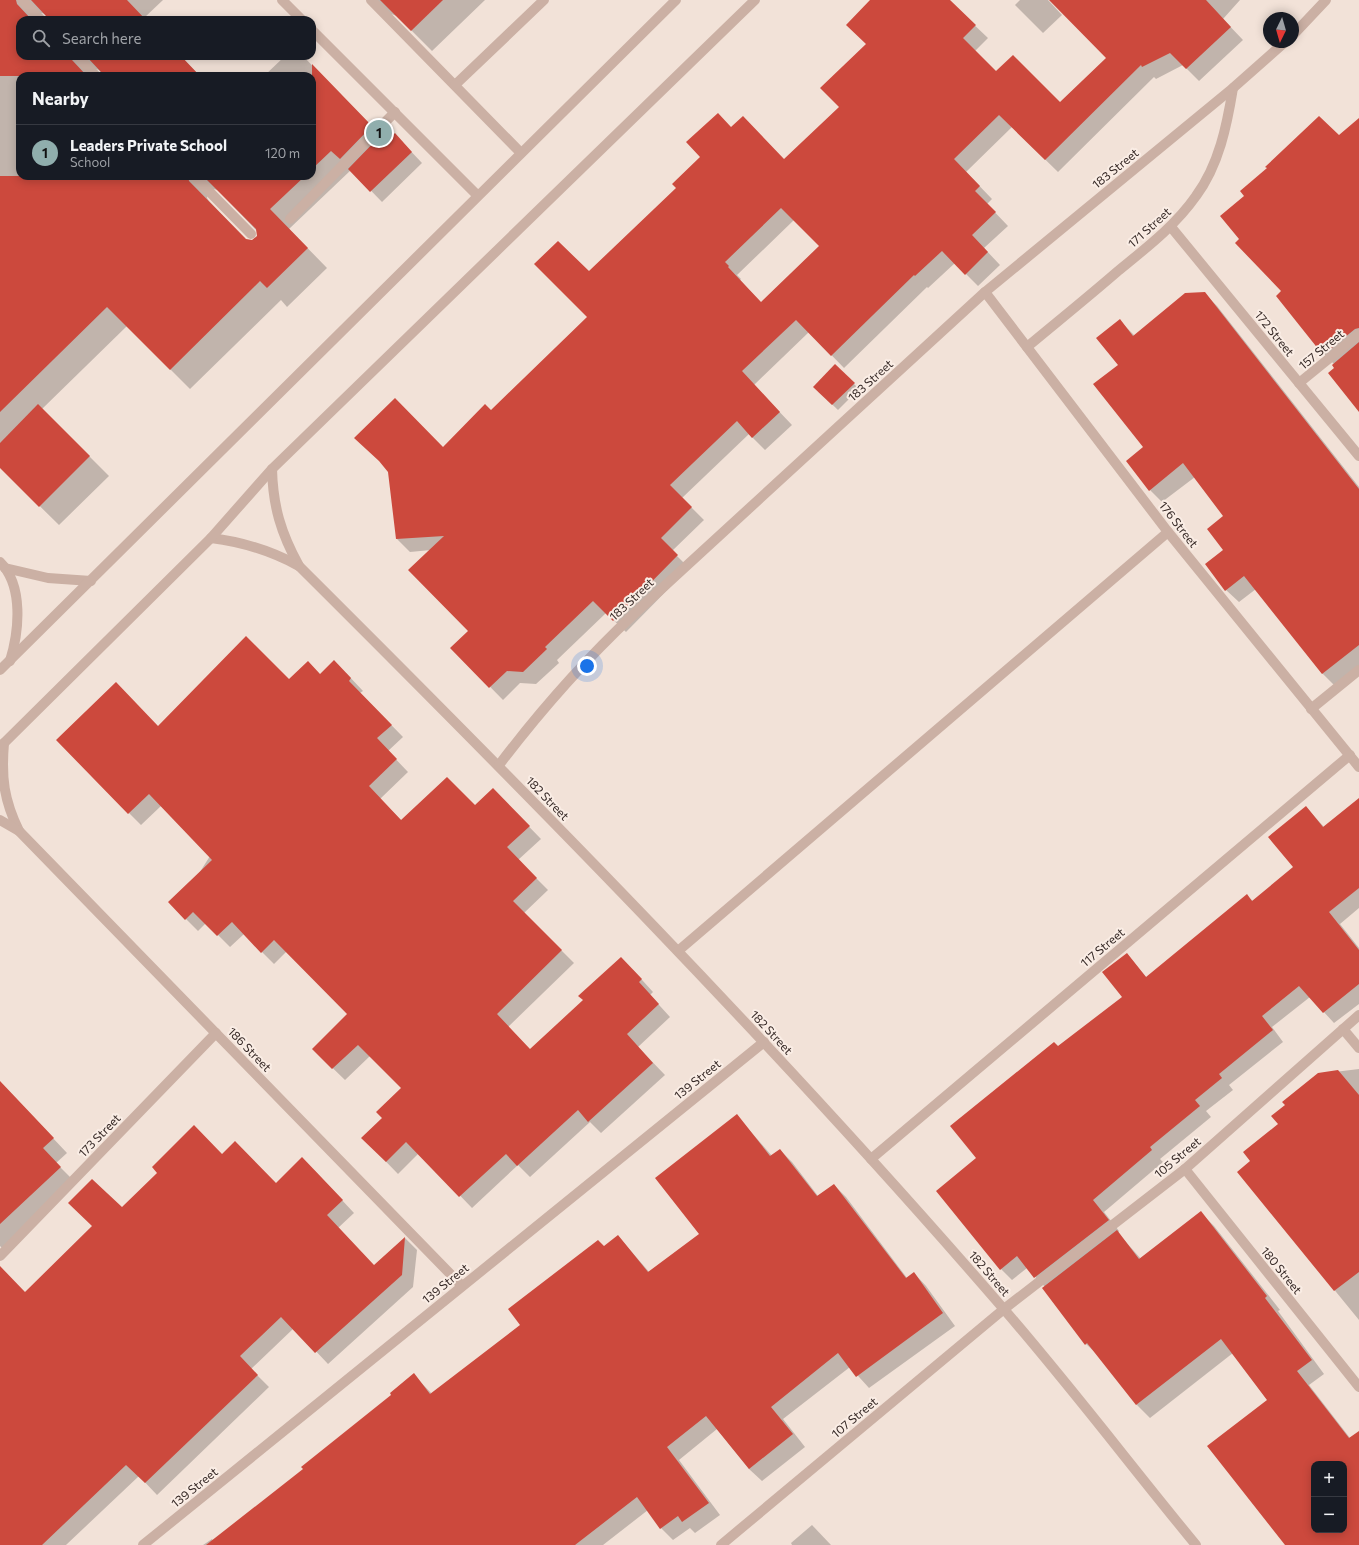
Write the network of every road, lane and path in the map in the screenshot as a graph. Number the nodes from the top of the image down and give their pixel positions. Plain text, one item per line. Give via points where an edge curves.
1 (22, 0) edge
2 (282, 0) edge
3 (372, 0) edge
4 (544, 0) edge
5 (676, 0) edge
6 (755, 0) edge
7 (1326, 0) edge
8 (37, 16) edge
9 (298, 16) edge
10 (1299, 29) edge
11 (316, 34) edge
12 (1278, 48) edge
13 (81, 60) edge
14 (92, 72) edge
15 (455, 85) junction
16 (1233, 88) junction
17 (395, 112) junction
18 (521, 153) junction
19 (198, 180) edge
20 (477, 195) junction
21 (290, 219) dead end
22 (1171, 227) junction
23 (251, 234) dead end
24 (985, 292) junction
25 (1359, 334) edge
26 (1027, 347) junction
27 (1300, 383) junction
28 (1359, 456) edge
29 (272, 469) junction
30 (1168, 532) junction
31 (210, 538) junction
32 (3, 565) edge
33 (298, 566) junction
34 (91, 581) junction
35 (10, 661) junction
36 (0, 670) edge
37 (1359, 670) edge
38 (1311, 709) junction
39 (2, 745) edge
40 (1350, 756) junction
41 (499, 766) junction
42 (1359, 766) edge
43 (0, 820) edge
44 (19, 831) junction
45 (678, 951) junction
46 (1359, 1015) edge
47 (1343, 1029) junction
48 (216, 1033) junction
49 (764, 1042) junction
50 (1359, 1048) edge
51 (871, 1159) junction
52 (1185, 1169) junction
53 (0, 1256) edge
54 (462, 1286) junction
55 (1004, 1309) junction
56 (1359, 1387) edge
57 (143, 1545) edge
58 (721, 1545) edge
59 (1196, 1545) edge

1 - 8 street
2 - 9 street
3 - 15 street
4 - 15 street
5 - 18 street
6 - 29 street
7 - 10 street
11 - 17 street
12 - 16 street, 183 Street
13 - 14 street
15 - 18 street
16 - 22 street, 171 Street via 1222,144 1211,170 1197,195
16 - 24 street, 183 Street
17 - 20 street
17 - 21 street
18 - 20 street
19 - 23 street
20 - 34 street
22 - 26 street, 171 Street
22 - 27 street, 172 Street
24 - 26 street, 176 Street
24 - 41 street, 183 Street via 596,650 543,709
25 - 27 street, 157 Street
26 - 30 street, 176 Street
27 - 28 street, 172 Street
29 - 31 street
29 - 33 street, 182 Street via 273,495 278,520
30 - 38 street, 176 Street
30 - 45 street
31 - 33 street, 182 Street via 256,546 278,554
31 - 39 street
32 - 34 street via 48,578
32 - 35 street via 13,586 18,617 16,642
33 - 41 street, 182 Street
34 - 35 street
35 - 36 street
37 - 38 street
38 - 40 street, 176 Street
39 - 44 street, 186 Street via 4,790 9,811
40 - 42 street, 176 Street
40 - 51 street, 117 Street
41 - 45 street, 182 Street
43 - 44 street, 186 Street
44 - 48 street, 186 Street
45 - 49 street, 182 Street
46 - 47 street, 105 Street
47 - 50 street
47 - 52 street, 105 Street
48 - 53 street, 173 Street
48 - 54 street, 186 Street
49 - 51 street, 182 Street
49 - 54 street, 139 Street
51 - 55 street, 182 Street
52 - 55 street, 105 Street
52 - 56 street, 180 Street
54 - 57 street, 139 Street
55 - 58 street, 107 Street
55 - 59 street, 182 Street

